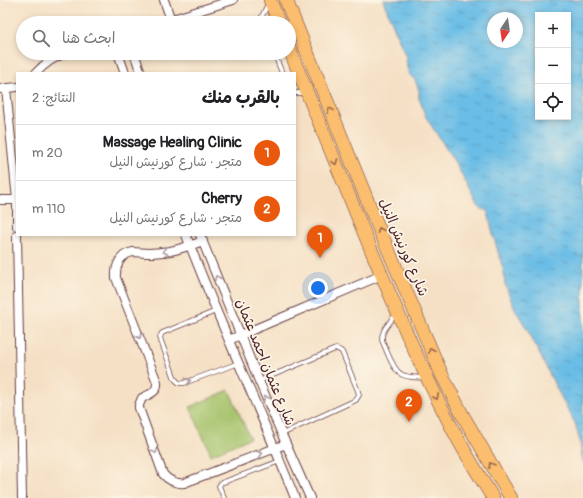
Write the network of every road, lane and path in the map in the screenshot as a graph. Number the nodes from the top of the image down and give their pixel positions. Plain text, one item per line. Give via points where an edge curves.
1 (164, 0) edge
2 (233, 0) edge
3 (270, 0) edge
4 (286, 0) edge
5 (170, 16) edge
6 (183, 16) edge
7 (262, 16) edge
8 (276, 16) edge
9 (292, 16) edge
10 (296, 25) edge
11 (52, 60) edge
12 (120, 60) edge
13 (136, 60) edge
14 (277, 60) edge
15 (292, 60) edge
16 (37, 72) edge
17 (125, 72) edge
18 (141, 72) edge
19 (282, 72) edge
20 (295, 72) edge
21 (296, 74) edge
22 (16, 86) edge
23 (3, 88) edge
24 (301, 93) edge
25 (16, 192) edge
26 (0, 200) edge
27 (16, 200) edge
28 (17, 236) edge
29 (186, 236) edge
30 (202, 238) edge
31 (190, 246) junction
32 (382, 274) junction
33 (397, 310) junction
34 (217, 311) junction
35 (240, 335) junction
36 (229, 340) junction
37 (238, 363) junction
38 (427, 378) junction
39 (259, 381) junction
40 (282, 434) junction
41 (286, 444) junction
42 (275, 448) junction
43 (280, 461) junction
44 (22, 498) edge
45 (224, 498) edge
46 (295, 498) edge
47 (310, 498) edge
48 (493, 498) edge
49 (511, 498) edge

1 - 5 street
2 - 6 street
3 - 7 lane
3 - 8 highway
9 -> 4 highway, شارع كورنيش النيل
49 -> 10 highway, شارع كورنيش النيل via 442,375
11 - 16 street
12 - 17 street
13 - 18 street
14 - 19 lane
15 - 20 highway
21 - 24 highway
22 - 23 street
23 - 25 street
24 -> 32 highway
26 - 27 street
28 - 44 street
29 - 31 street, شارع عثمان احمد عثمان
30 - 31 street
35 -> 30 street, شارع عثمان احمد عثمان
31 - 34 street, شارع عثمان احمد عثمان
31 -> 42 street via 170,251 131,252 120,259 115,271 157,382 156,390 142,398 139,408 164,474 170,481 184,483
32 - 33 highway
32 - 35 street
33 - 38 highway
33 - 38 lane via 383,331 382,340 396,371 406,376
34 - 36 street, شارع عثمان احمد عثمان
34 -> 37 lane via 160,336 175,379 180,384 184,383
35 - 36 street
35 - 39 street, شارع عثمان احمد عثمان
36 - 37 street, شارع عثمان احمد عثمان
37 - 42 street, شارع عثمان احمد عثمان
38 -> 48 highway via 466,454
40 -> 39 street, شارع عثمان احمد عثمان
39 - 40 lane via 335,349 342,352 359,393 358,398
40 - 41 street, شارع عثمان احمد عثمان
41 - 42 street
41 - 47 street, شارع عثمان احمد عثمان
42 - 43 street, شارع عثمان احمد عثمان
43 - 45 lane via 221,483 219,486
43 - 46 street, شارع عثمان احمد عثمان

